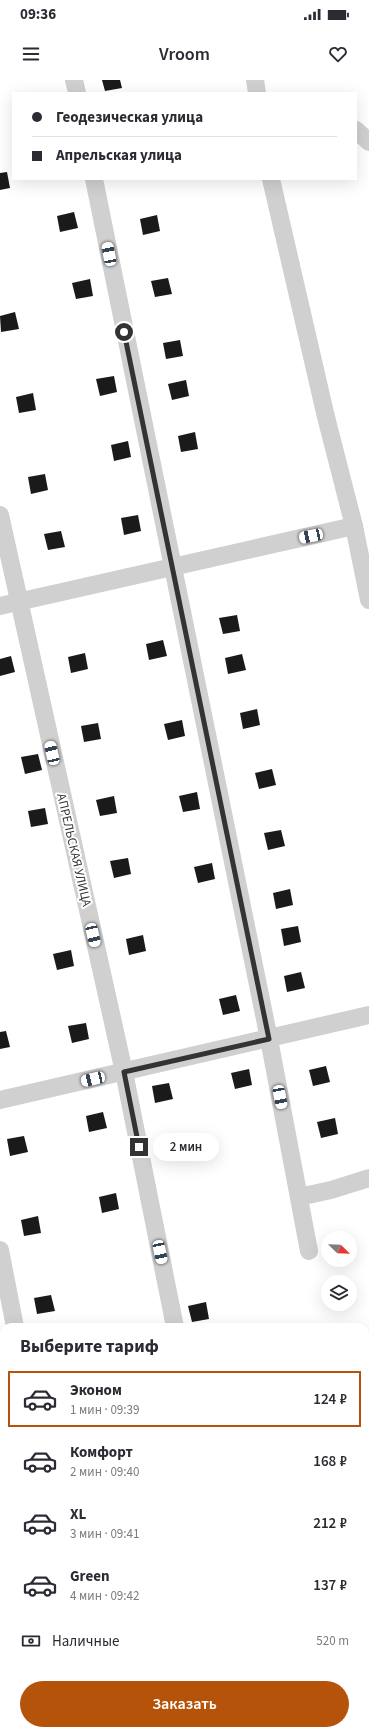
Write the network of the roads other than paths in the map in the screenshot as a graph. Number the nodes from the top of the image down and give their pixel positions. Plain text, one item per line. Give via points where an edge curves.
1 (74, 80) edge
2 (255, 80) edge
3 (77, 92) edge
4 (257, 92) edge
5 (357, 131) edge
6 (369, 142) edge
7 (94, 180) edge
8 (271, 180) edge
9 (0, 515) edge
10 (354, 526) junction
11 (172, 566) junction
12 (369, 600) edge
13 (18, 601) junction
14 (0, 606) edge
15 (369, 1015) edge
16 (269, 1039) junction
17 (124, 1072) junction
18 (0, 1100) edge
19 (369, 1178) edge
20 (299, 1197) junction
21 (0, 1250) edge
22 (309, 1251) dead end
23 (14, 1323) edge
24 (174, 1323) edge

1 - 3 street
2 - 4 street
5 - 6 street
7 - 11 street
8 - 10 street
9 - 13 street, АПРЕЛЬСКАЯ УЛИЦА
10 - 11 street
10 - 12 street
11 - 13 street
11 - 16 street
13 - 14 street
13 - 17 street, АПРЕЛЬСКАЯ УЛИЦА
15 - 16 street
16 - 17 street
16 - 20 street
17 - 18 street
17 - 24 street, АПРЕЛЬСКАЯ УЛИЦА
19 - 20 street
20 - 22 street
21 - 23 street

